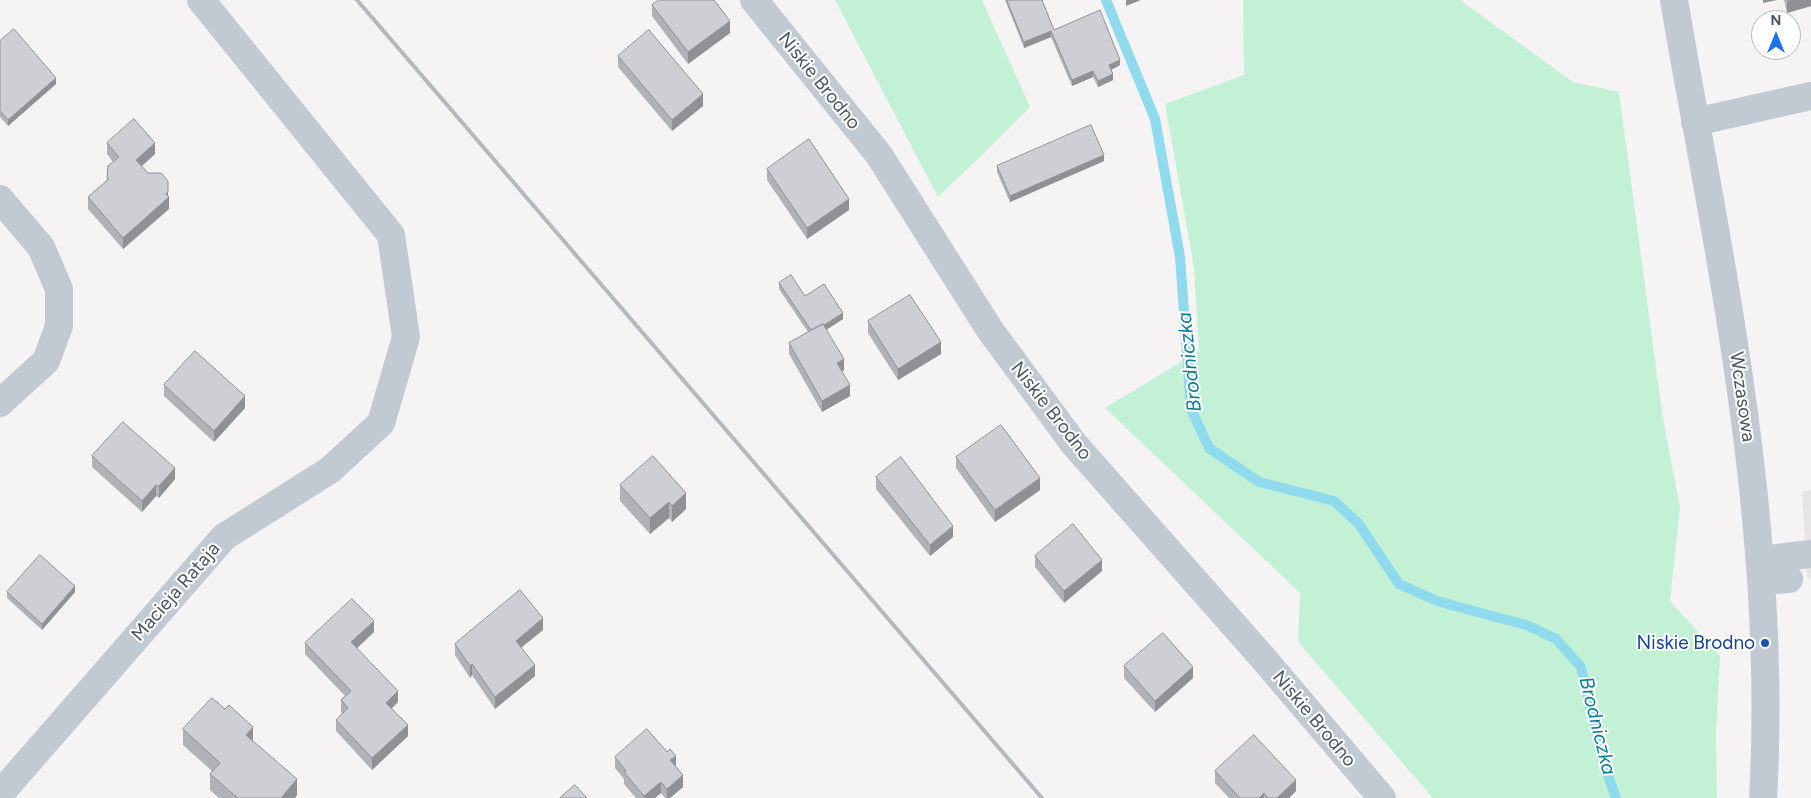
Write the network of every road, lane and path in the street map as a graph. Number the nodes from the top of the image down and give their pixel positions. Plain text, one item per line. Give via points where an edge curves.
1 (202, 0) edge
2 (754, 0) edge
3 (1674, 0) edge
4 (1811, 96) edge
5 (1695, 122) junction
6 (0, 199) edge
7 (0, 403) edge
8 (1811, 554) edge
9 (1761, 571) junction
10 (1789, 579) dead end
11 (0, 794) edge
12 (1382, 798) edge
13 (1764, 798) edge

1 - 11 street, Macieja Rataja via 391,234 406,337 381,423 330,470 224,537
2 - 12 street, Niskie Brodno via 879,155 990,330 1074,444
3 - 5 street, Wczasowa
4 - 5 street
5 - 9 street, Wczasowa via 1743,396
6 - 7 street via 41,247 59,289 59,326 46,361
8 - 9 street
9 - 10 street
9 - 13 street, Wczasowa via 1766,694

